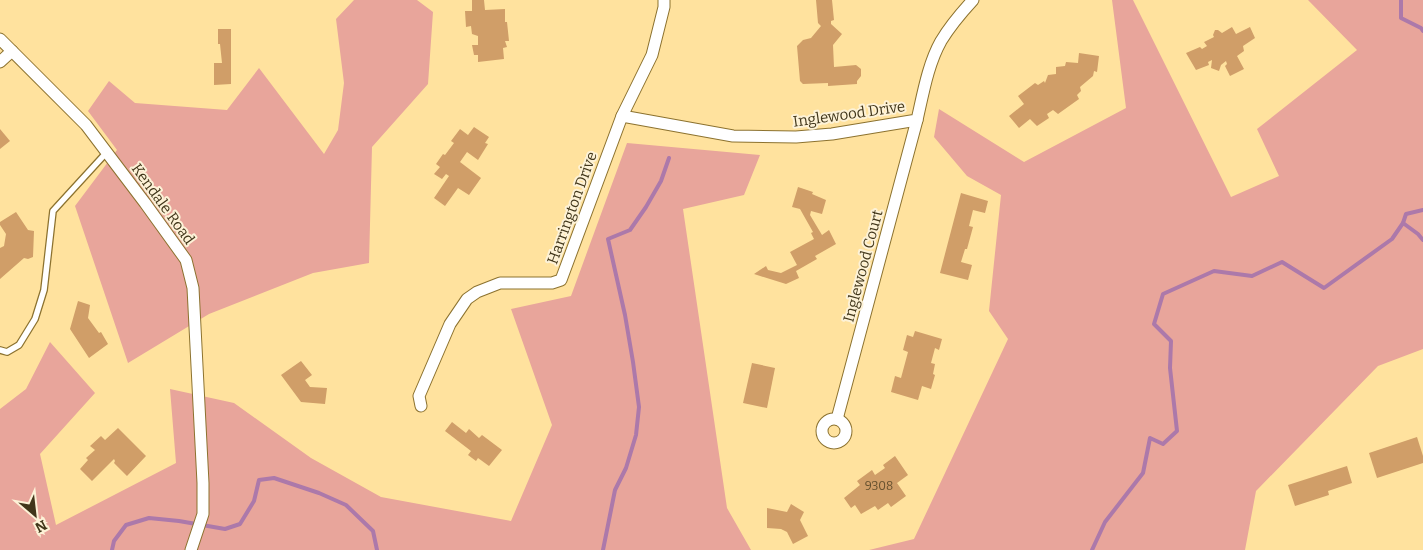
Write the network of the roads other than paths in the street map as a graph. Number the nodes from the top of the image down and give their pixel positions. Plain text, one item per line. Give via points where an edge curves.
1 (664, 0) edge
2 (973, 0) edge
3 (0, 39) edge
4 (12, 51) junction
5 (0, 62) edge
6 (622, 116) junction
7 (917, 120) junction
8 (107, 152) junction
9 (0, 350) edge
10 (421, 406) dead end
11 (837, 419) dead end
12 (191, 550) edge

1 - 6 street, Harrington Drive via 652,55
2 - 7 street, Inglewood Drive via 940,42 930,66
3 - 4 street, Kendale Road
4 - 5 street
4 - 8 street, Kendale Road via 86,126
6 - 7 street, Inglewood Drive via 733,136 796,137
6 - 10 street, Harrington Drive via 561,280 500,283 467,299 450,324 419,396
7 - 11 street, Inglewood Court
8 - 9 lane via 53,211 44,290 35,319 19,345 7,352
8 - 12 street, Kendale Road via 186,260 193,288 203,514

